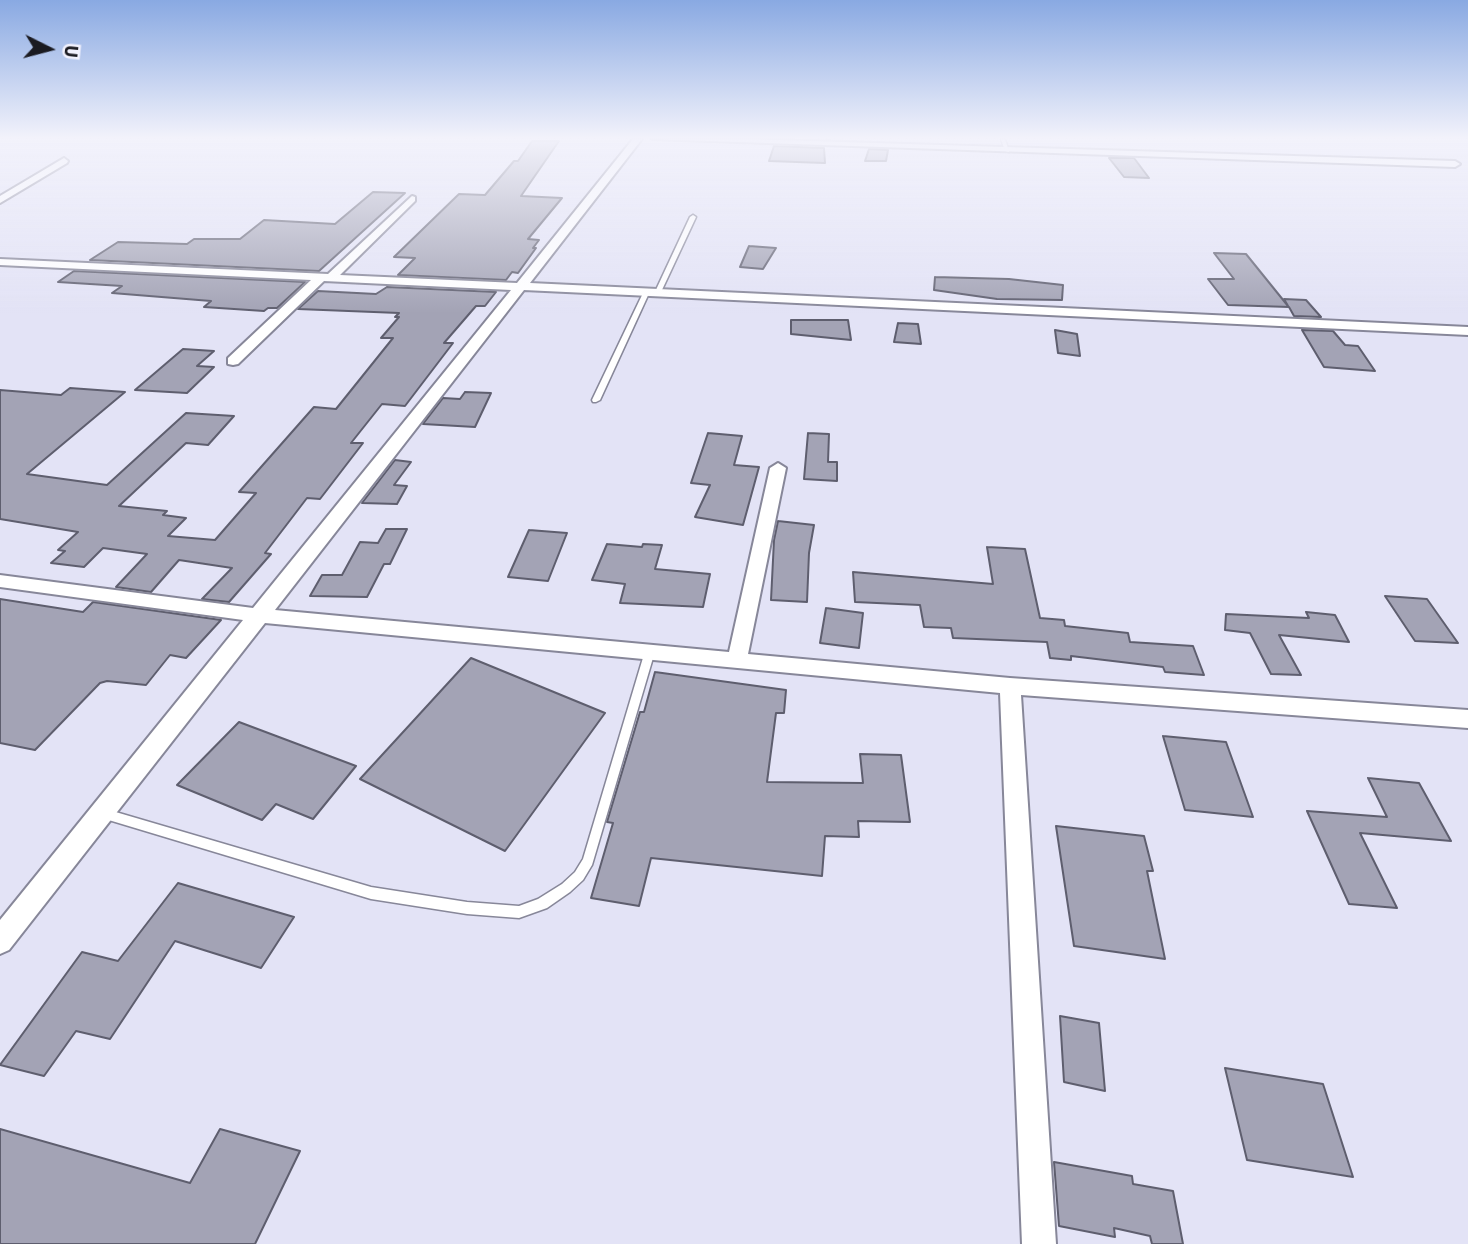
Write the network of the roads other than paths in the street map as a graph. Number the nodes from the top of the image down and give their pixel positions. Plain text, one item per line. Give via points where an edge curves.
1 (591, 197) edge
2 (412, 199) dead end
3 (693, 217) dead end
4 (0, 262) edge
5 (326, 277) junction
6 (519, 286) junction
7 (652, 292) junction
8 (1468, 331) edge
9 (233, 361) dead end
10 (596, 400) dead end
11 (778, 468) dead end
12 (0, 581) edge
13 (261, 616) junction
14 (650, 651) junction
15 (737, 659) junction
16 (1010, 686) junction
17 (1468, 719) edge
18 (102, 813) junction
19 (0, 941) edge
20 (1039, 1244) edge

1 - 6 street
2 - 5 street
3 - 7 lane
4 - 5 street
5 - 6 street
5 - 9 street
6 - 7 street
6 - 13 street
7 - 8 street
7 - 10 lane
11 - 15 street
12 - 13 street
13 - 14 street
13 - 18 street
14 - 15 street
14 - 18 lane via 588,861 566,888 519,912 371,893
15 - 16 street
16 - 17 street
16 - 20 street
18 - 19 street

